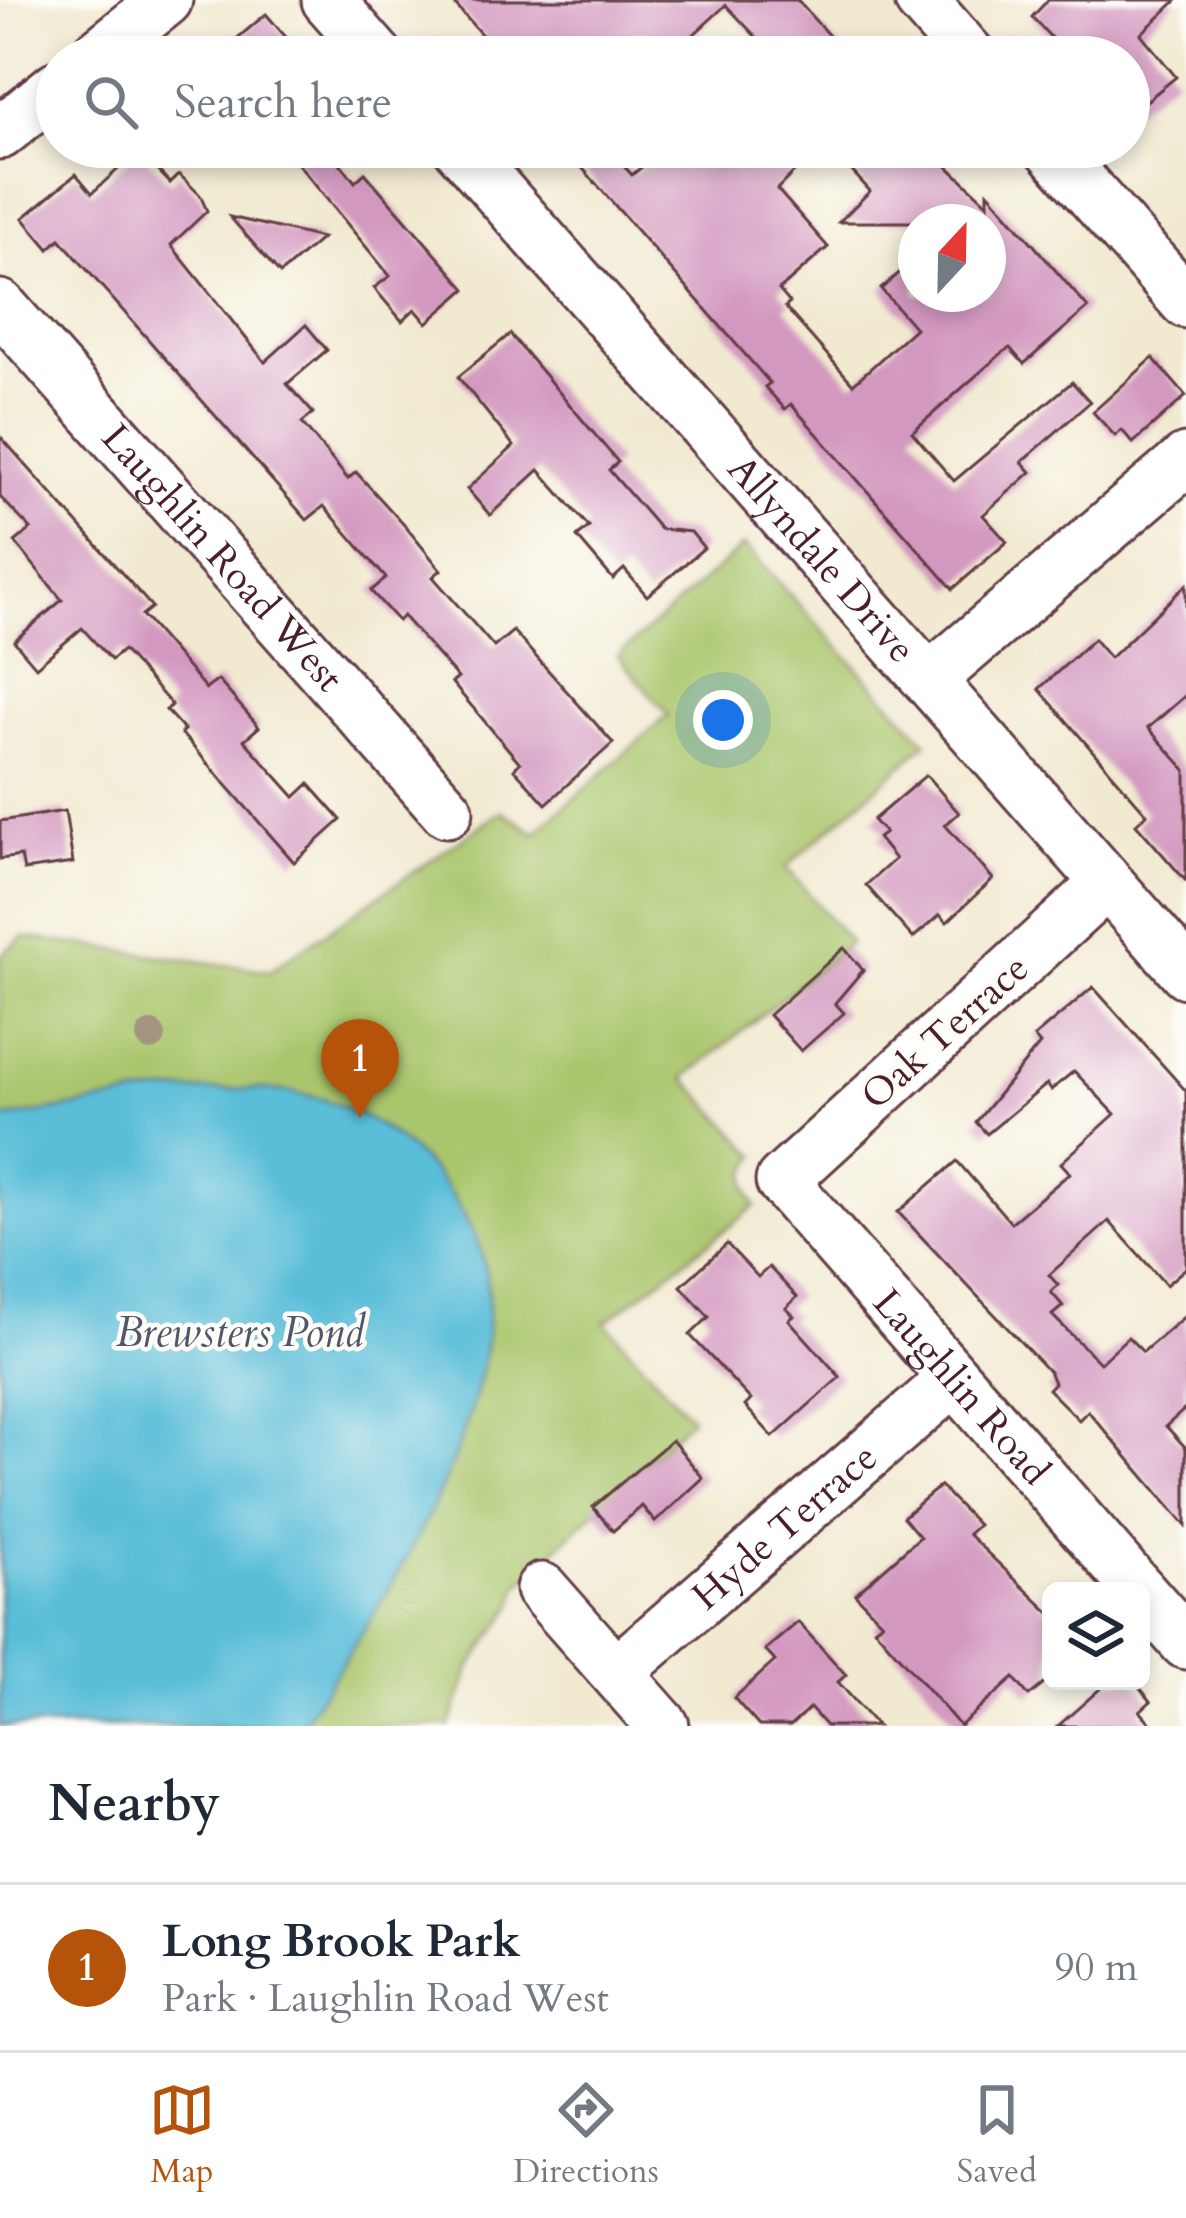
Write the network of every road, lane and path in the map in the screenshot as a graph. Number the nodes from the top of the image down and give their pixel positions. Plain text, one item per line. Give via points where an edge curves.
1 (166, 0) edge
2 (328, 0) edge
3 (930, 3) edge
4 (121, 36) edge
5 (360, 36) edge
6 (955, 36) edge
7 (36, 104) edge
8 (0, 133) edge
9 (477, 168) edge
10 (1068, 168) edge
11 (1186, 302) edge
12 (0, 306) edge
13 (1186, 460) edge
14 (931, 678) junction
15 (447, 811) dead end
16 (1107, 884) junction
17 (1186, 972) edge
18 (782, 1181) joint
19 (954, 1379) junction
20 (1131, 1582) edge
21 (542, 1589) dead end
22 (1150, 1603) edge
23 (1186, 1643) edge
24 (617, 1672) junction
25 (663, 1726) edge

1 - 4 street
2 - 5 street
3 - 6 street
7 - 8 street
9 - 14 street, Allyndale Drive
10 - 11 street
12 - 15 street, Laughlin Road West
13 - 14 street
14 - 16 street, Allyndale Drive
16 - 17 street, Allyndale Drive
16 - 18 street, Oak Terrace
18 - 19 street, Laughlin Road
19 - 20 street, Laughlin Road
19 - 24 street, Hyde Terrace
21 - 24 street
22 - 23 street, Laughlin Road
24 - 25 street

